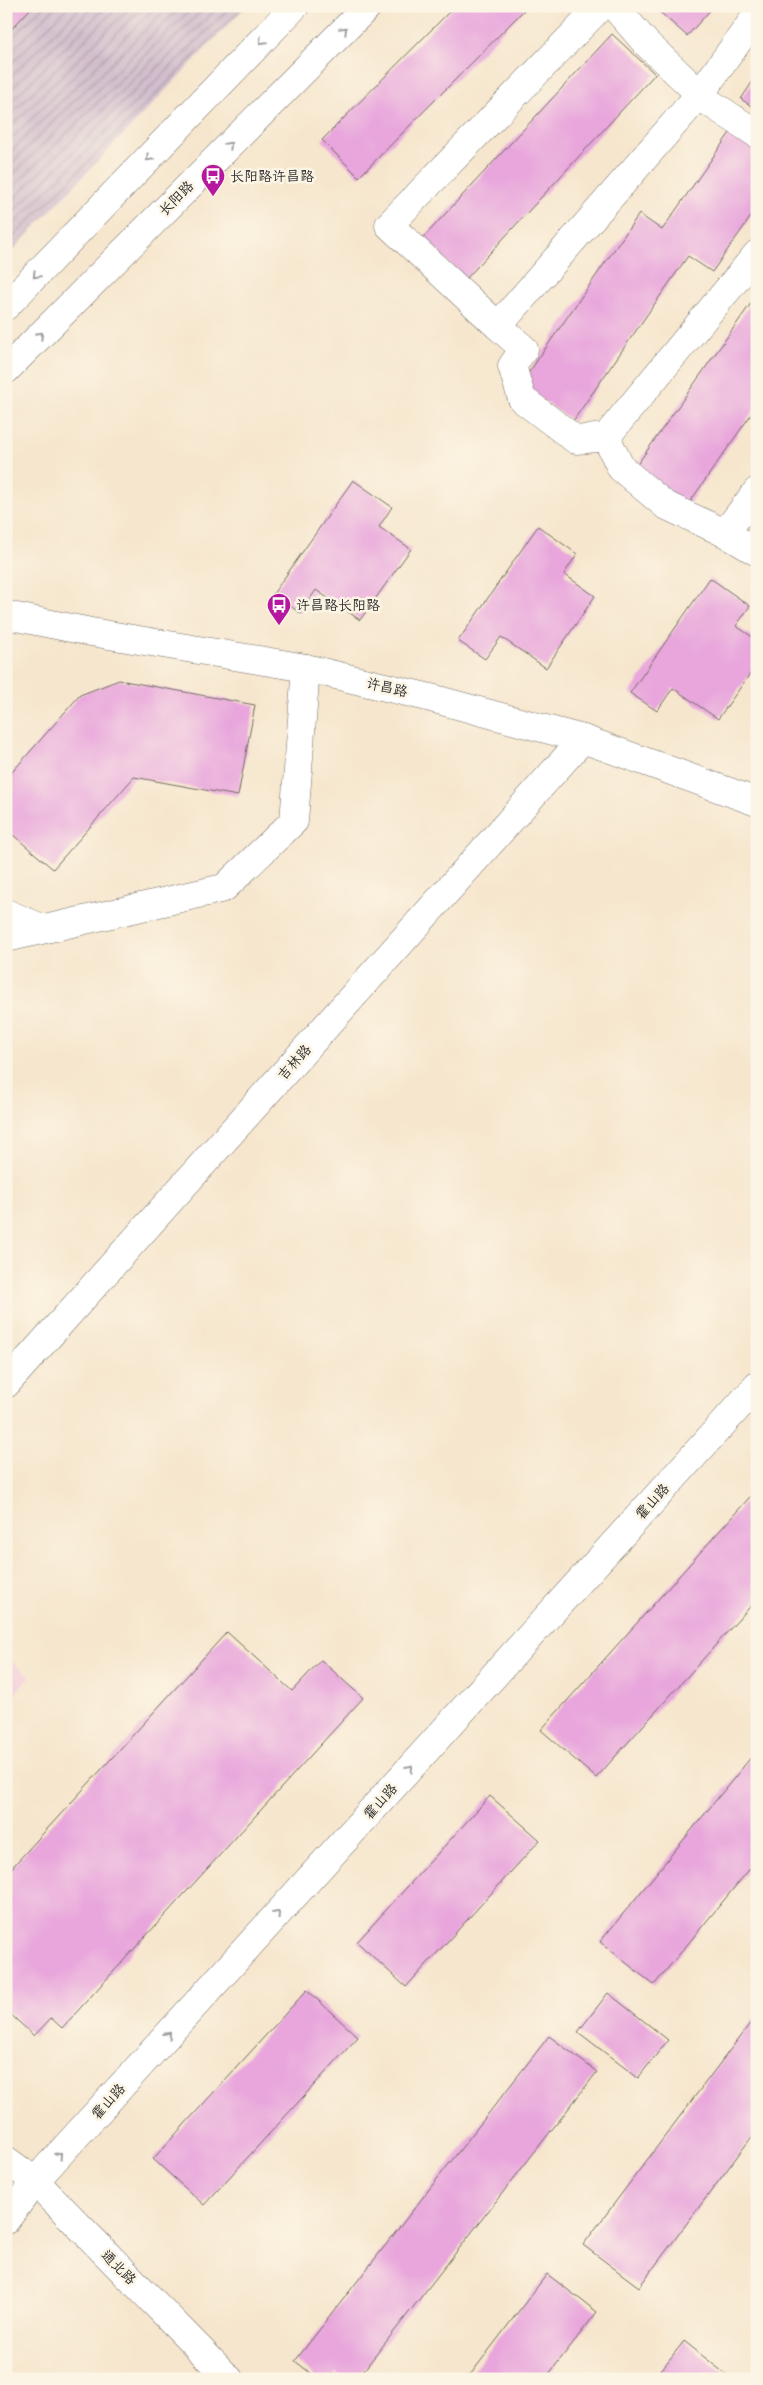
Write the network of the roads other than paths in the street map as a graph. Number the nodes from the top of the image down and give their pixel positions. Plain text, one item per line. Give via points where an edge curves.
1 (295, 6) edge
2 (368, 6) edge
3 (601, 6) edge
4 (614, 6) edge
5 (757, 15) edge
6 (700, 94) junction
7 (757, 134) edge
8 (757, 254) edge
9 (6, 306) edge
10 (498, 326) junction
11 (6, 370) edge
12 (606, 437) junction
13 (757, 491) edge
14 (725, 533) junction
15 (757, 552) edge
16 (6, 614) edge
17 (306, 668) junction
18 (583, 739) junction
19 (757, 802) edge
20 (6, 913) edge
21 (44, 929) junction
22 (6, 938) edge
23 (6, 1384) edge
24 (757, 1386) edge
25 (6, 2160) edge
26 (35, 2182) junction
27 (6, 2220) edge
28 (229, 2379) edge

1 -> 9 street
11 -> 2 street, 长阳路
3 - 10 street via 389,225
4 - 6 street via 646,43
5 - 6 street
6 - 7 street
6 - 10 street
8 - 12 street
10 - 12 street via 524,349 512,366 522,399 576,440
12 - 14 street via 621,468 665,505
13 - 14 street
14 - 15 street
16 - 17 street, 许昌路 via 91,632
17 - 18 street, 许昌路
17 - 21 street via 294,821 224,888
18 - 19 street, 许昌路
18 - 23 street, 吉林路
20 - 21 street
21 - 22 street
26 -> 24 street, 霍山路
25 - 26 street, 通北路
26 - 27 street, 霍山路
26 - 28 street, 通北路

